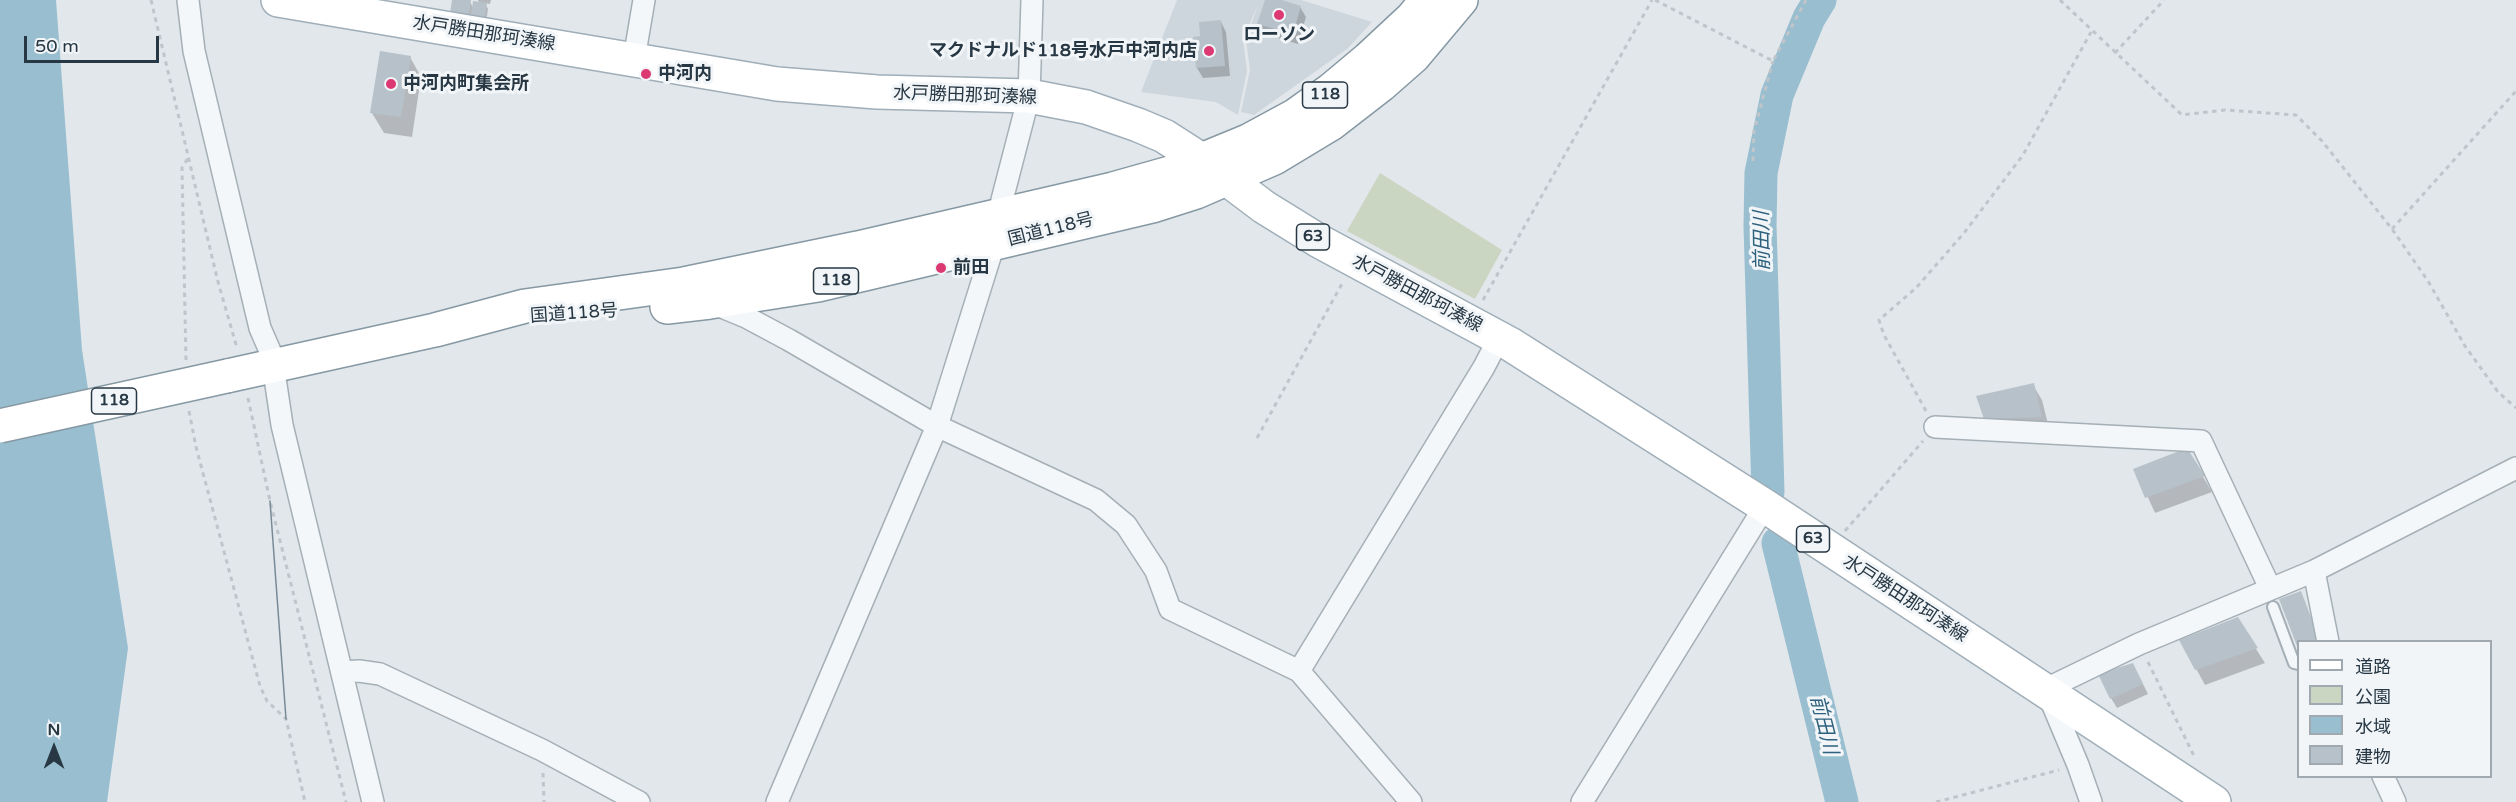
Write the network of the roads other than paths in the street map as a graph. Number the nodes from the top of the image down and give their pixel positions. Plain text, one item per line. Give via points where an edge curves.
1 (188, 0) edge
2 (278, 0) edge
3 (644, 0) edge
4 (1032, 0) edge
5 (1427, 0) edge
6 (1461, 0) edge
7 (634, 59) junction
8 (1029, 96) junction
9 (1215, 170) junction
10 (997, 230) junction
11 (697, 293) junction
12 (1499, 338) junction
13 (259, 368) junction
14 (0, 426) edge
15 (937, 426) junction
16 (1935, 427) road end
17 (2516, 468) edge
18 (1765, 506) junction
19 (2314, 571) junction
20 (2271, 598) junction
21 (2328, 640) edge
22 (2297, 664) edge
23 (1299, 671) junction
24 (342, 672) junction
25 (2046, 689) junction
26 (2383, 778) edge
27 (373, 802) edge
28 (639, 802) edge
29 (777, 802) edge
30 (1412, 802) edge
31 (1582, 802) edge
32 (2091, 802) edge
33 (2214, 802) edge
34 (2395, 802) edge

1 - 13 street via 200,74 260,328
2 - 7 main road, 水戸勝田那珂湊線 / 63
3 - 7 street
4 - 8 street
5 - 9 main road, 国道118号 / 118 via 1331,90 1248,141
6 - 9 main road, 国道118号 / 118 via 1413,56 1332,123 1283,153
7 - 8 main road, 水戸勝田那珂湊線 / 63 via 827,90
8 - 9 main road, 水戸勝田那珂湊線 / 63 via 1121,118 1164,136
8 - 10 street
9 - 10 main road, 国道118号 / 118 via 1124,186
9 - 12 main road, 水戸勝田那珂湊線 / 63 via 1283,219 1354,262
10 - 11 main road, 国道118号 / 118
10 - 15 street
11 - 13 main road, 国道118号 / 118 via 525,306
11 - 15 street via 789,340
12 - 18 main road, 水戸勝田那珂湊線 / 63
12 - 23 street
13 - 14 main road, 国道118号 / 118, bridge
13 - 24 street via 282,425
15 - 23 street via 1096,500 1126,525 1156,572 1170,609
15 - 29 street
16 - 20 street via 2201,441
17 - 19 street
18 - 25 main road, 水戸勝田那珂湊線 / 63
18 - 31 street
19 - 20 street
19 - 21 street
20 - 22 lane
20 - 25 street via 2139,644
23 - 30 street
24 - 27 street
24 - 28 street via 380,674 542,750
25 - 32 street
25 - 33 main road, 水戸勝田那珂湊線 / 63
26 - 34 street

